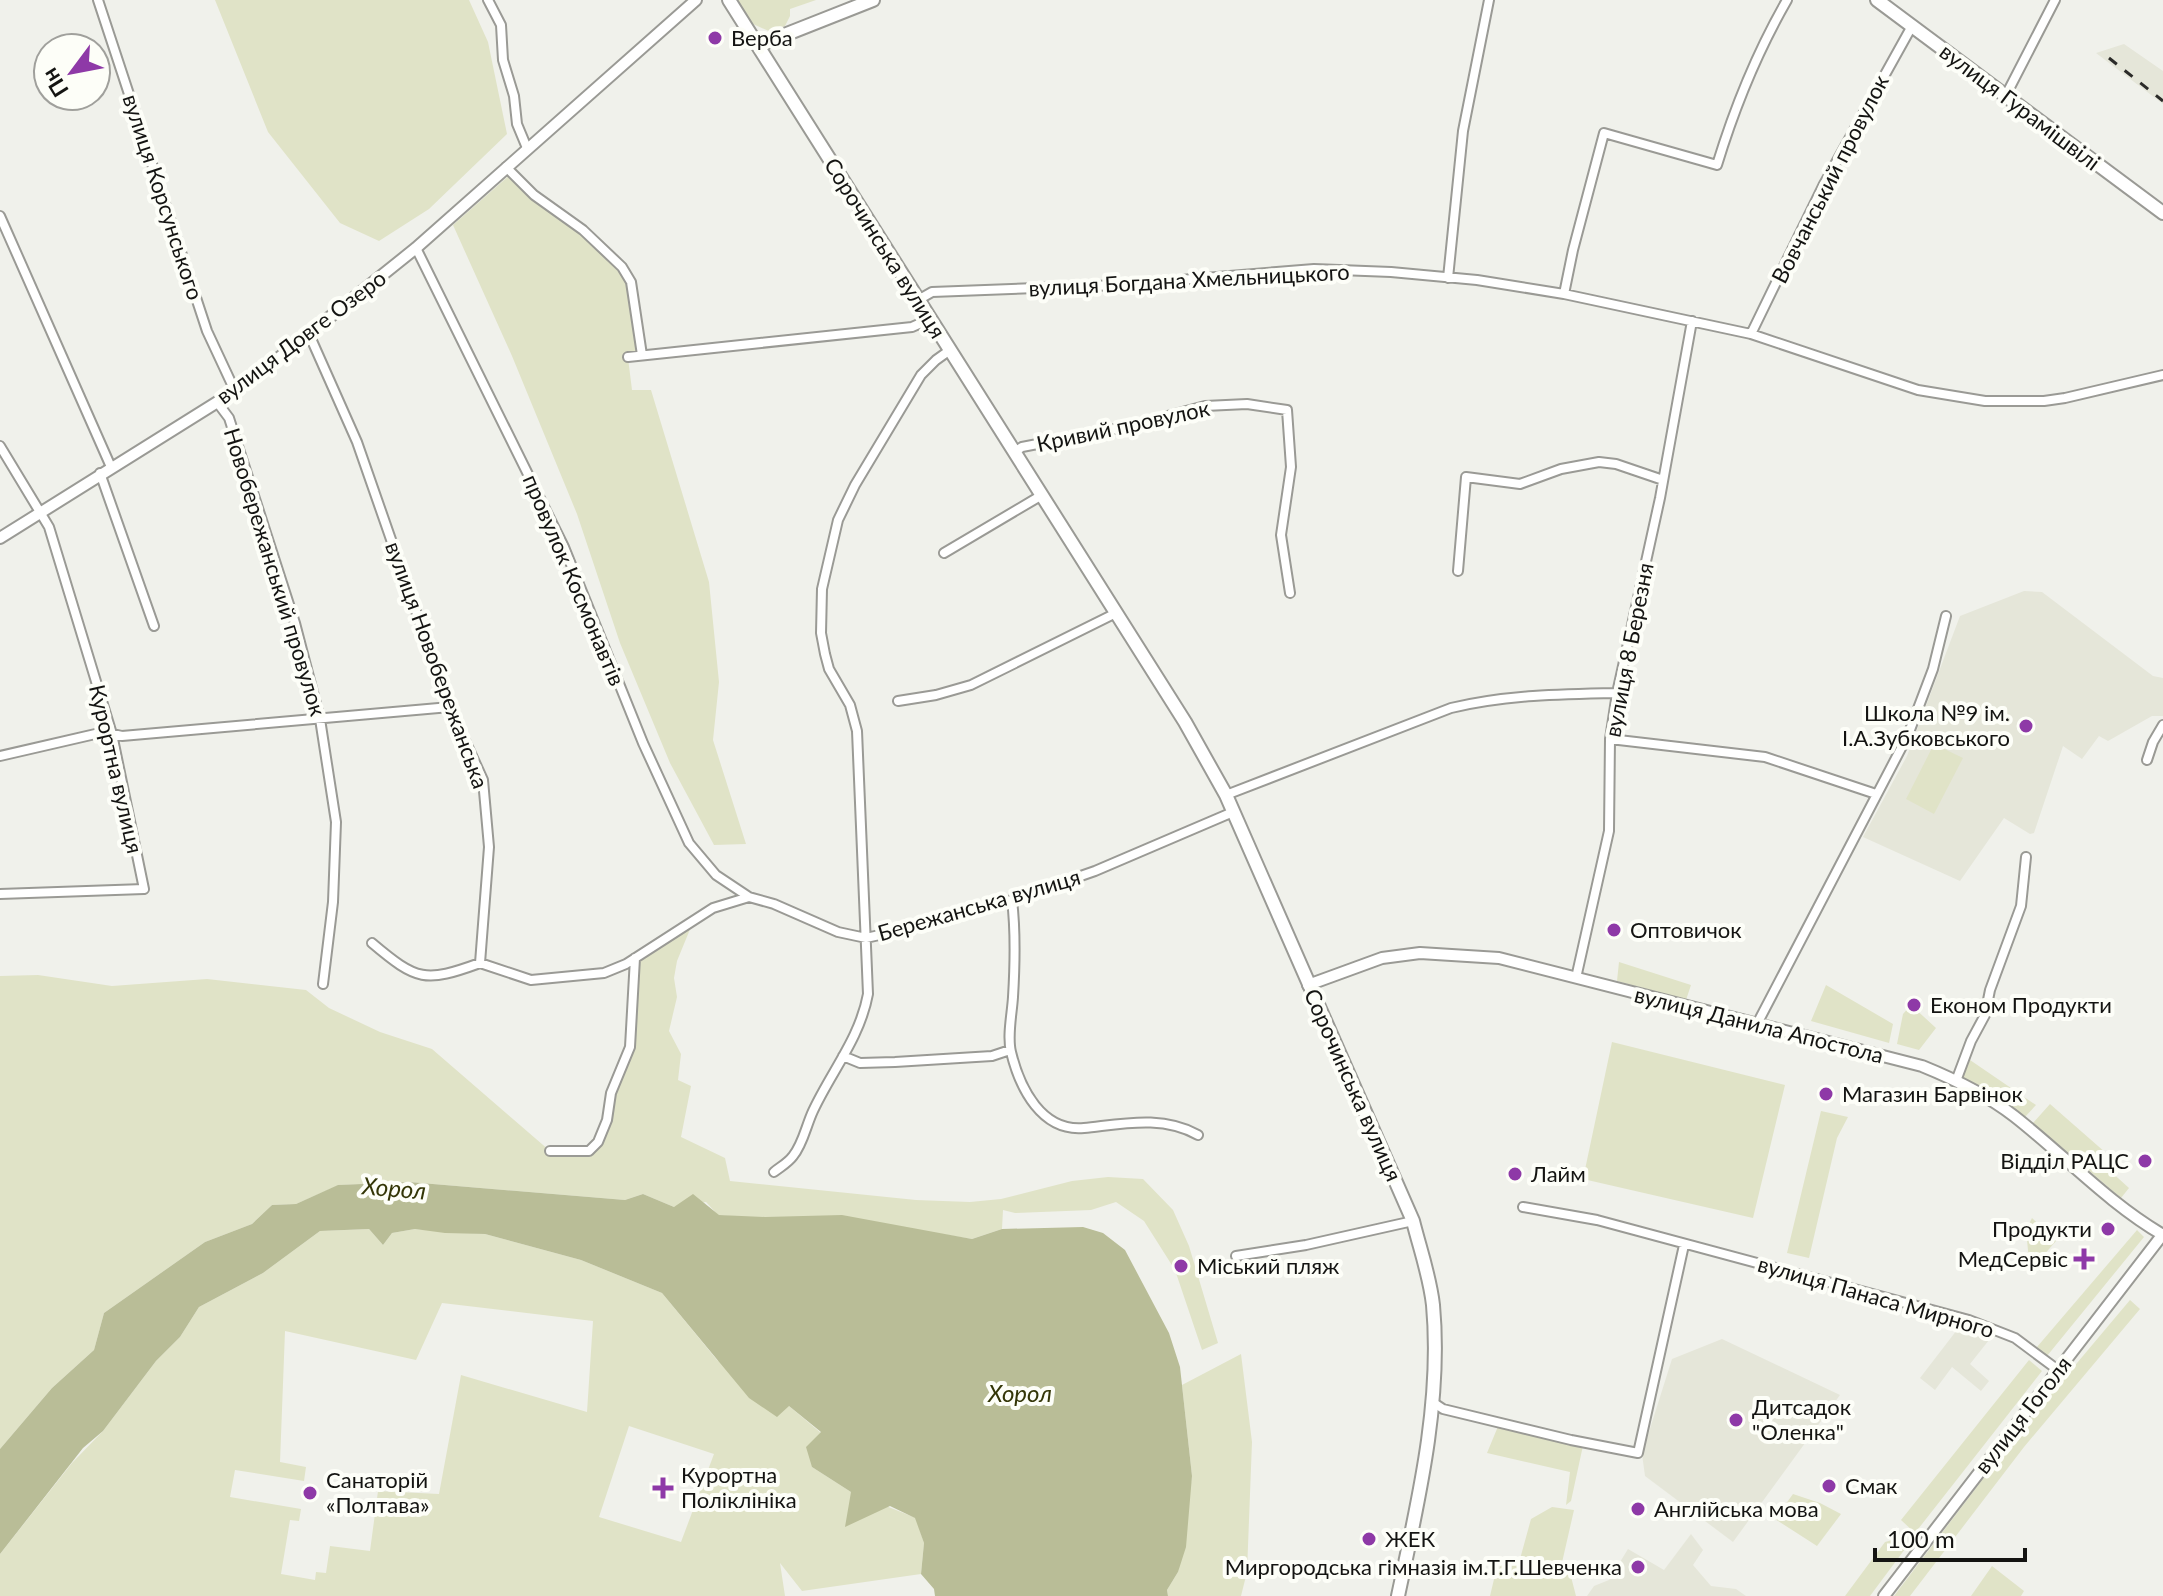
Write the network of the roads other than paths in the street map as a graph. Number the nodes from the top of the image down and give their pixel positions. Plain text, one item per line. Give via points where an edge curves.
1 (98, 0) edge
2 (488, 0) edge
3 (696, 0) edge
4 (729, 0) edge
5 (873, 0) edge
6 (1489, 0) edge
7 (1787, 0) edge
8 (1877, 0) edge
9 (2055, 0) edge
10 (1912, 26) junction
11 (759, 45) junction
12 (2005, 97) junction
13 (527, 148) junction
14 (506, 167) junction
15 (2163, 213) edge
16 (0, 216) edge
17 (416, 248) junction
18 (1448, 278) junction
19 (1564, 294) junction
20 (918, 300) junction
21 (930, 319) junction
22 (1692, 321) junction
23 (309, 334) junction
24 (1751, 334) junction
25 (950, 350) junction
26 (642, 355) junction
27 (628, 357) dead end
28 (2163, 375) edge
29 (235, 391) junction
30 (217, 402) junction
31 (0, 446) edge
32 (1014, 452) junction
33 (111, 467) junction
34 (100, 473) junction
35 (1663, 480) junction
36 (1042, 495) junction
37 (41, 512) junction
38 (0, 538) edge
39 (944, 553) dead end
40 (1458, 571) dead end
41 (1290, 593) dead end
42 (1116, 613) junction
43 (1946, 616) dead end
44 (154, 626) dead end
45 (1617, 693) junction
46 (898, 701) dead end
47 (450, 707) junction
48 (320, 719) junction
49 (2163, 725) edge
50 (112, 734) junction
51 (1610, 739) junction
52 (0, 756) edge
53 (2147, 760) dead end
54 (1876, 794) junction
55 (1226, 795) junction
56 (1233, 812) junction
57 (2026, 857) dead end
58 (0, 894) edge
59 (749, 897) junction
60 (1012, 900) junction
61 (866, 938) junction
62 (372, 943) dead end
63 (635, 958) junction
64 (480, 963) junction
65 (1576, 978) junction
66 (323, 984) dead end
67 (1308, 985) junction
68 (1757, 1024) junction
69 (1010, 1050) junction
70 (843, 1056) junction
71 (1956, 1081) junction
72 (1198, 1135) dead end
73 (550, 1151) dead end
74 (774, 1172) dead end
75 (1523, 1207) dead end
76 (1413, 1221) junction
77 (2163, 1235) edge
78 (1684, 1245) junction
79 (1236, 1256) dead end
80 (2058, 1370) junction
81 (1431, 1401) junction
82 (1398, 1596) edge
83 (1884, 1596) edge

1 - 29 street, вулиця Корсунського via 207,331
2 - 13 street via 501,25 503,60
3 - 13 street, вулиця Довге Озеро
4 - 11 main road, Сорочинська вулиця
5 - 11 main road
6 - 18 street via 1463,131
7 - 19 street via 1761,45 1717,165 1604,133
8 - 10 main road, вулиця Гурамішвілі
9 - 12 street
10 - 12 main road, вулиця Гурамішвілі
10 - 24 street, Вовчанський провулок via 1823,186
11 - 20 main road, Сорочинська вулиця
12 - 15 main road, вулиця Гурамішвілі
13 - 14 street, вулиця Довге Озеро
14 - 17 street, вулиця Довге Озеро
14 - 26 street via 622,267 631,282
16 - 33 street
17 - 23 street, вулиця Довге Озеро
17 - 59 street, провулок Космонавтів via 564,547 689,843 716,875
18 - 19 street, вулиця Богдана Хмельницького
18 - 20 street, вулиця Богдана Хмельницького via 1314,269 1119,285 932,292
19 - 22 street, вулиця Богдана Хмельницького
20 - 21 main road, Сорочинська вулиця
21 - 25 main road, Сорочинська вулиця
21 - 26 street via 912,327
22 - 24 street, вулиця Богдана Хмельницького
22 - 35 street, вулиця 8 Березня
23 - 29 street, вулиця Довге Озеро
23 - 47 street, вулиця Новобережанська via 357,442
24 - 28 street, вулиця Богдана Хмельницького via 1918,390 1985,401 2054,400
25 - 32 main road, Сорочинська вулиця
25 - 61 street via 921,375 855,485 838,520 822,589 825,654 857,731
26 - 27 street
29 - 30 street, вулиця Довге Озеро
30 - 33 street, вулиця Довге Озеро
30 - 48 street, Новобережанський провулок via 229,418
31 - 37 street, Курортна вулиця
32 - 36 main road, Сорочинська вулиця
32 - 41 street, Кривий провулок via 1205,406 1247,404 1287,410 1291,467 1281,535
33 - 34 street, вулиця Довге Озеро
34 - 37 street, вулиця Довге Озеро
34 - 44 street
35 - 40 street via 1599,462 1520,484 1466,477
35 - 45 street, вулиця 8 Березня
36 - 39 street
36 - 42 main road, Сорочинська вулиця
37 - 38 street, вулиця Довге Озеро
37 - 50 street, Курортна вулиця
42 - 46 street via 971,685
42 - 55 main road, Сорочинська вулиця
43 - 54 street via 1908,735
45 - 51 street, вулиця 8 Березня
45 - 55 street via 1538,694 1451,708
47 - 48 street
47 - 64 street, вулиця Новобережанська via 483,780 489,847
48 - 50 street
48 - 66 street, Новобережанський провулок via 336,822
49 - 53 street
50 - 52 street
50 - 58 street, Курортна вулиця via 144,889
51 - 54 street via 1765,757
51 - 65 street, вулиця 8 Березня via 1609,831
54 - 68 street
55 - 56 main road, Сорочинська вулиця
56 - 60 street, Бережанська вулиця
56 - 67 main road, Сорочинська вулиця
57 - 71 street via 2021,906 1985,1015
59 - 61 street, Бережанська вулиця
59 - 63 street via 713,908
60 - 61 street, Бережанська вулиця
60 - 69 street via 1016,933
61 - 70 street via 865,1011
62 - 64 street via 399,966 424,977
63 - 64 street via 604,973 559,979 518,978
63 - 73 street via 630,1047 598,1142 589,1151
65 - 67 street, вулиця Данила Апостола via 1499,958 1420,953 1382,958
65 - 68 street, вулиця Данила Апостола
67 - 76 main road, Сорочинська вулиця
68 - 71 street, вулиця Данила Апостола via 1922,1066
69 - 70 street via 992,1056 895,1062 860,1063
69 - 72 street via 1030,1096 1050,1121 1069,1129 1170,1123
70 - 74 street via 798,1148
71 - 77 street, вулиця Данила Апостола via 2012,1114 2136,1220
75 - 78 street, вулиця Панаса Мирного via 1597,1220
76 - 79 street
76 - 81 main road, Сорочинська вулиця via 1433,1307
77 - 80 street, вулиця Гоголя
78 - 80 street, вулиця Панаса Мирного via 1969,1320 2015,1338
78 - 81 street via 1638,1453 1443,1409
80 - 83 street, вулиця Гоголя
81 - 82 main road, Сорочинська вулиця via 1419,1500

